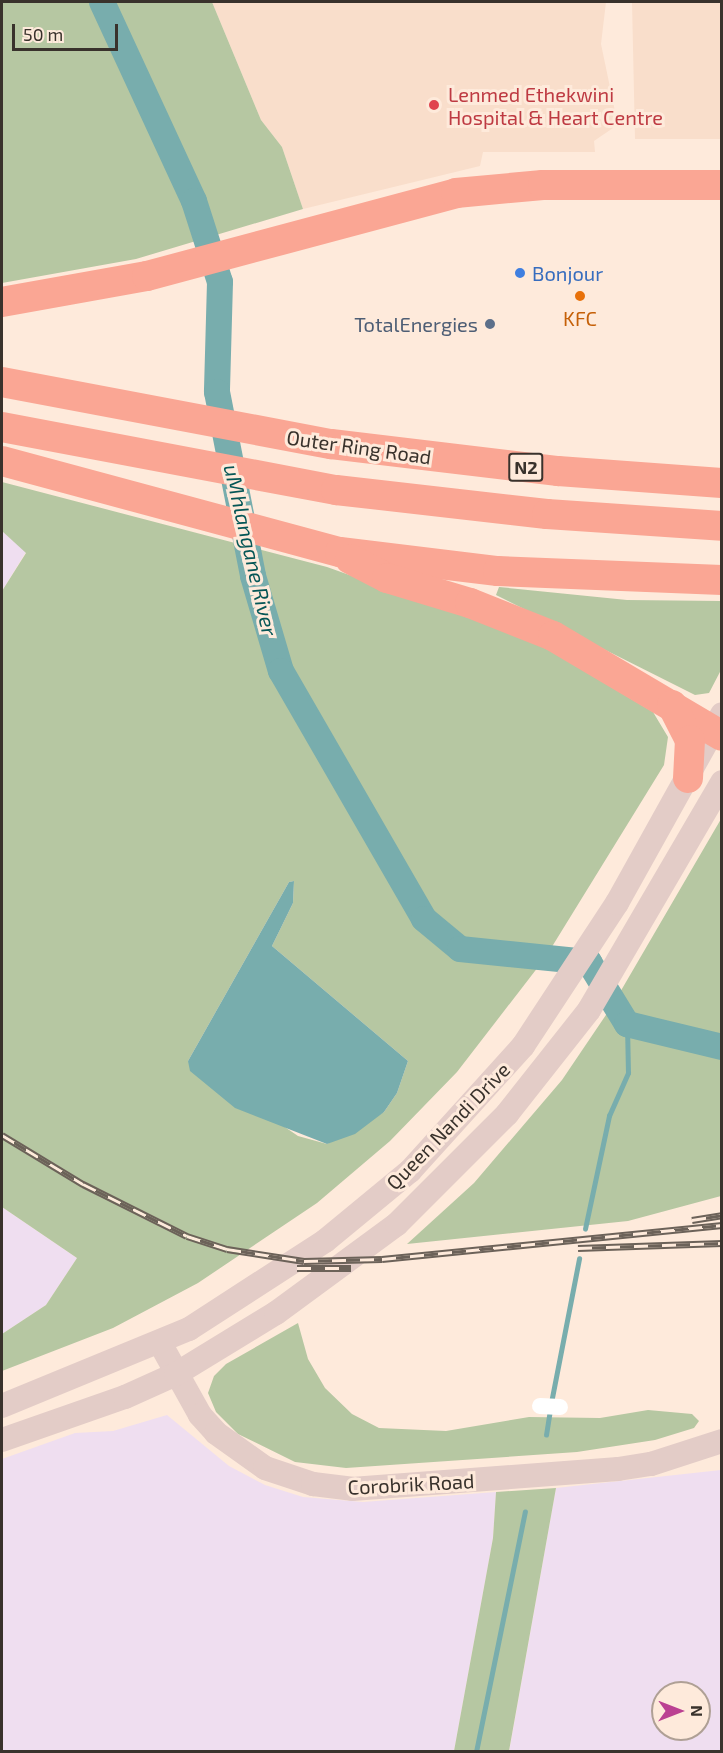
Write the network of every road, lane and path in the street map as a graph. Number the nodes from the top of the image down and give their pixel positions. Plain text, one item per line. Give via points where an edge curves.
1 (722, 185) edge
2 (2, 302) edge
3 (2, 382) edge
4 (2, 428) edge
5 (2, 461) edge
6 (722, 483) edge
7 (722, 526) edge
8 (331, 550) junction
9 (722, 580) edge
10 (672, 704) junction
11 (719, 726) edge
12 (688, 778) junction
13 (719, 786) edge
14 (160, 1343) junction
15 (176, 1374) junction
16 (540, 1406) dead end
17 (2, 1407) edge
18 (560, 1407) dead end
19 (2, 1440) edge
20 (722, 1441) edge

1 - 2 highway via 480,190 147,276
3 - 6 highway, Outer Ring Road / N2 via 331,444 558,471
4 - 7 highway, N2 via 336,490 547,514
5 - 8 highway
8 - 9 highway via 498,571
8 - 10 highway via 387,578 470,603 553,636
10 - 11 highway
10 - 12 highway via 690,740
11 - 12 main road, Queen Nandi Drive
12 - 14 main road, Queen Nandi Drive via 523,1046 467,1112 410,1171 325,1241 189,1329
13 - 15 main road, Queen Nandi Drive via 589,1010 507,1113 398,1224 222,1347
14 - 15 main road, Corobrik Road
14 - 17 main road, Queen Nandi Drive
15 - 19 main road, Queen Nandi Drive
15 - 20 main road, Corobrik Road via 200,1415 247,1457 278,1473 336,1488 618,1469 651,1464
16 - 18 street

